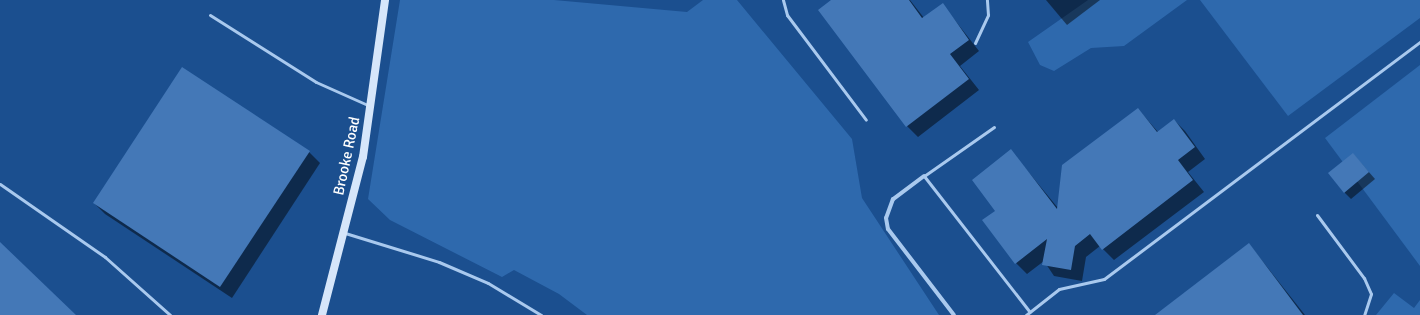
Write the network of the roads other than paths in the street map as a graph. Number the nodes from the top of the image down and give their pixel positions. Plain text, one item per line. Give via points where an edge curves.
1 (385, 0) edge
2 (783, 0) edge
3 (987, 0) edge
4 (210, 15) dead end
5 (1420, 42) edge
6 (975, 43) dead end
7 (371, 106) junction
8 (866, 120) dead end
9 (994, 127) dead end
10 (924, 176) junction
11 (0, 184) edge
12 (1316, 215) dead end
13 (343, 233) junction
14 (1030, 312) junction
15 (170, 315) edge
16 (322, 315) edge
17 (541, 315) edge
18 (954, 315) edge
19 (1026, 315) edge
20 (1364, 315) edge

1 - 7 street, Brooke Road
2 - 8 lane via 787,15
3 - 6 lane via 988,15
4 - 7 lane via 316,82
5 - 14 lane via 1104,279 1059,289
7 - 13 street, Brooke Road via 363,157
9 - 10 lane
10 - 14 lane
10 - 18 street via 893,199 886,218 888,229
11 - 15 lane via 106,257
12 - 20 lane via 1364,278 1371,294
13 - 16 street, Brooke Road
13 - 17 lane via 439,262 488,283
14 - 19 lane

